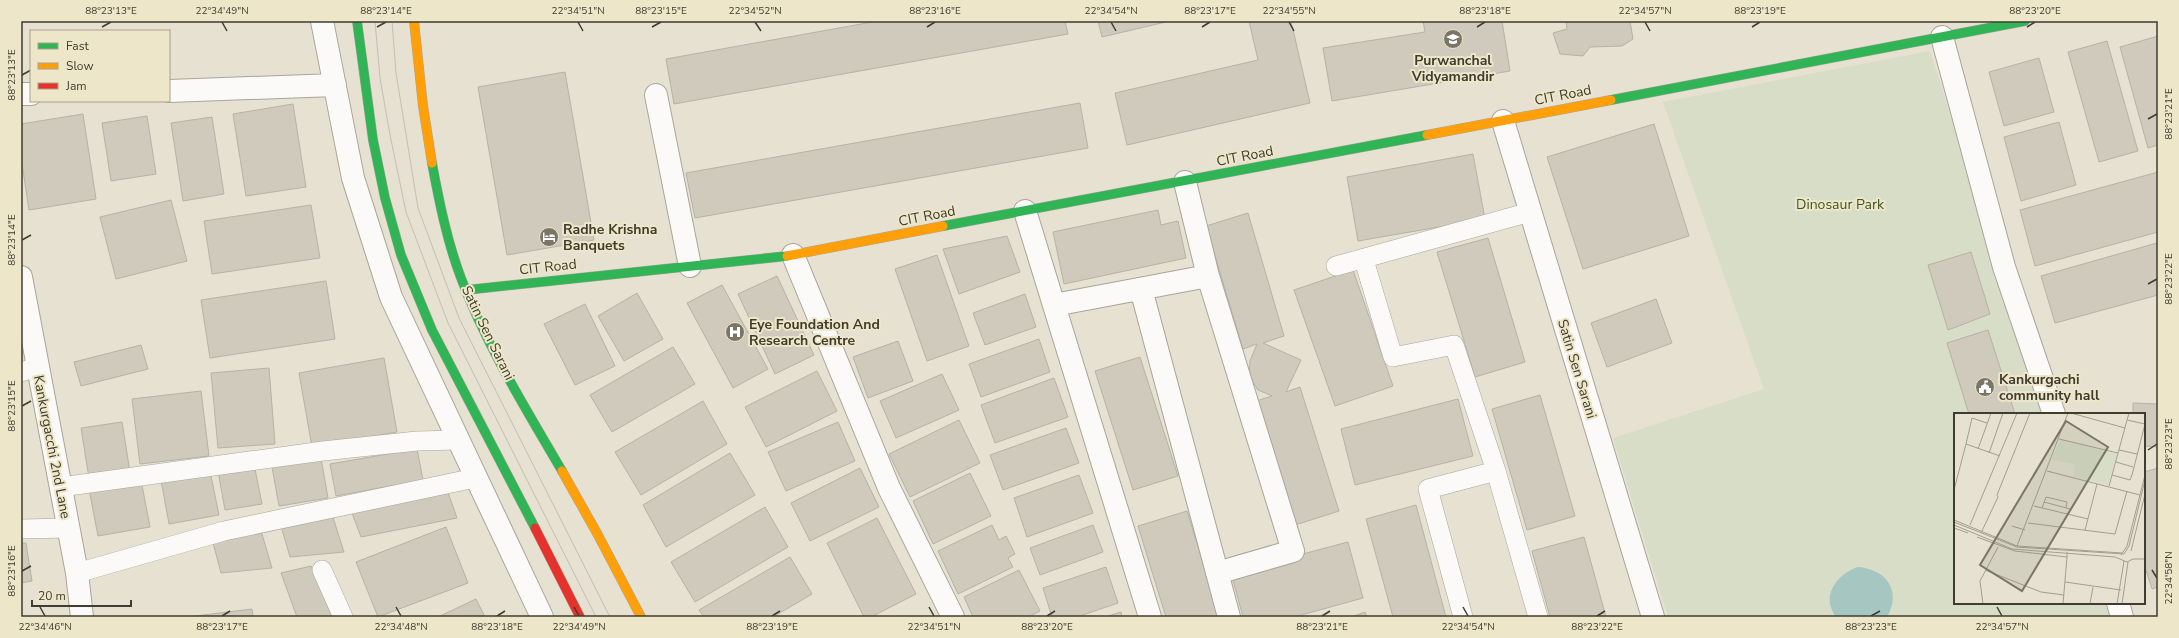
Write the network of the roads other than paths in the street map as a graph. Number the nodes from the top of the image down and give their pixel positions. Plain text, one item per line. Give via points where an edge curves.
1 (322, 21) edge
2 (357, 21) edge
3 (414, 21) edge
4 (2026, 21) edge
5 (1942, 37) junction
6 (334, 85) junction
7 (170, 91) edge
8 (656, 95) dead end
9 (1503, 121) junction
10 (1185, 182) junction
11 (1025, 211) junction
12 (1530, 212) junction
13 (793, 256) junction
14 (1364, 260) junction
15 (690, 266) junction
16 (1336, 266) dead end
17 (1208, 276) junction
18 (21, 277) edge
19 (1141, 289) junction
20 (466, 290) junction
21 (1054, 305) junction
22 (29, 370) edge
23 (2054, 413) edge
24 (458, 440) junction
25 (1496, 472) junction
26 (475, 478) junction
27 (61, 487) junction
28 (68, 528) junction
29 (21, 529) edge
30 (322, 570) dead end
31 (77, 572) junction
32 (1217, 573) junction
33 (2118, 604) edge
34 (82, 617) edge
35 (343, 617) edge
36 (542, 617) edge
37 (580, 617) edge
38 (641, 617) edge
39 (953, 617) edge
40 (1150, 617) edge
41 (1229, 617) edge
42 (1463, 617) edge
43 (1538, 617) edge
44 (1652, 617) edge
45 (2122, 617) edge

1 - 6 street
2 - 37 street via 361,71 376,160 402,256 442,349
3 - 20 street, Satin Sen Sarani via 428,146 445,227
4 - 5 street, CIT Road
5 - 9 street, CIT Road
5 - 23 street via 2004,267
6 - 7 street
6 - 24 street via 353,178 391,297
8 - 15 street
9 - 10 street, CIT Road
9 - 12 street, Satin Sen Sarani
10 - 11 street, CIT Road
10 - 17 street
11 - 13 street, CIT Road
11 - 21 street
12 - 14 lane
12 - 44 street, Satin Sen Sarani
13 - 15 street, CIT Road
13 - 39 street via 889,488
14 - 16 lane
14 - 25 lane via 1392,356 1454,345
15 - 20 street, CIT Road
17 - 19 street
17 - 32 street via 1293,550
18 - 22 street, Kankurgacchi 2nd Lane
19 - 21 street
19 - 32 street
20 - 38 street, Satin Sen Sarani via 518,394 624,580
21 - 40 street
22 - 27 street, Kankurgacchi 2nd Lane
24 - 26 street
24 - 27 lane via 417,441 323,451
25 - 42 lane via 1428,489
25 - 43 lane
26 - 31 lane via 224,531
26 - 36 street
27 - 28 street, Kankurgacchi 2nd Lane
28 - 29 lane
28 - 31 street, Kankurgacchi 2nd Lane
30 - 35 lane
31 - 34 street, Kankurgacchi 2nd Lane
32 - 41 street
33 - 45 street

